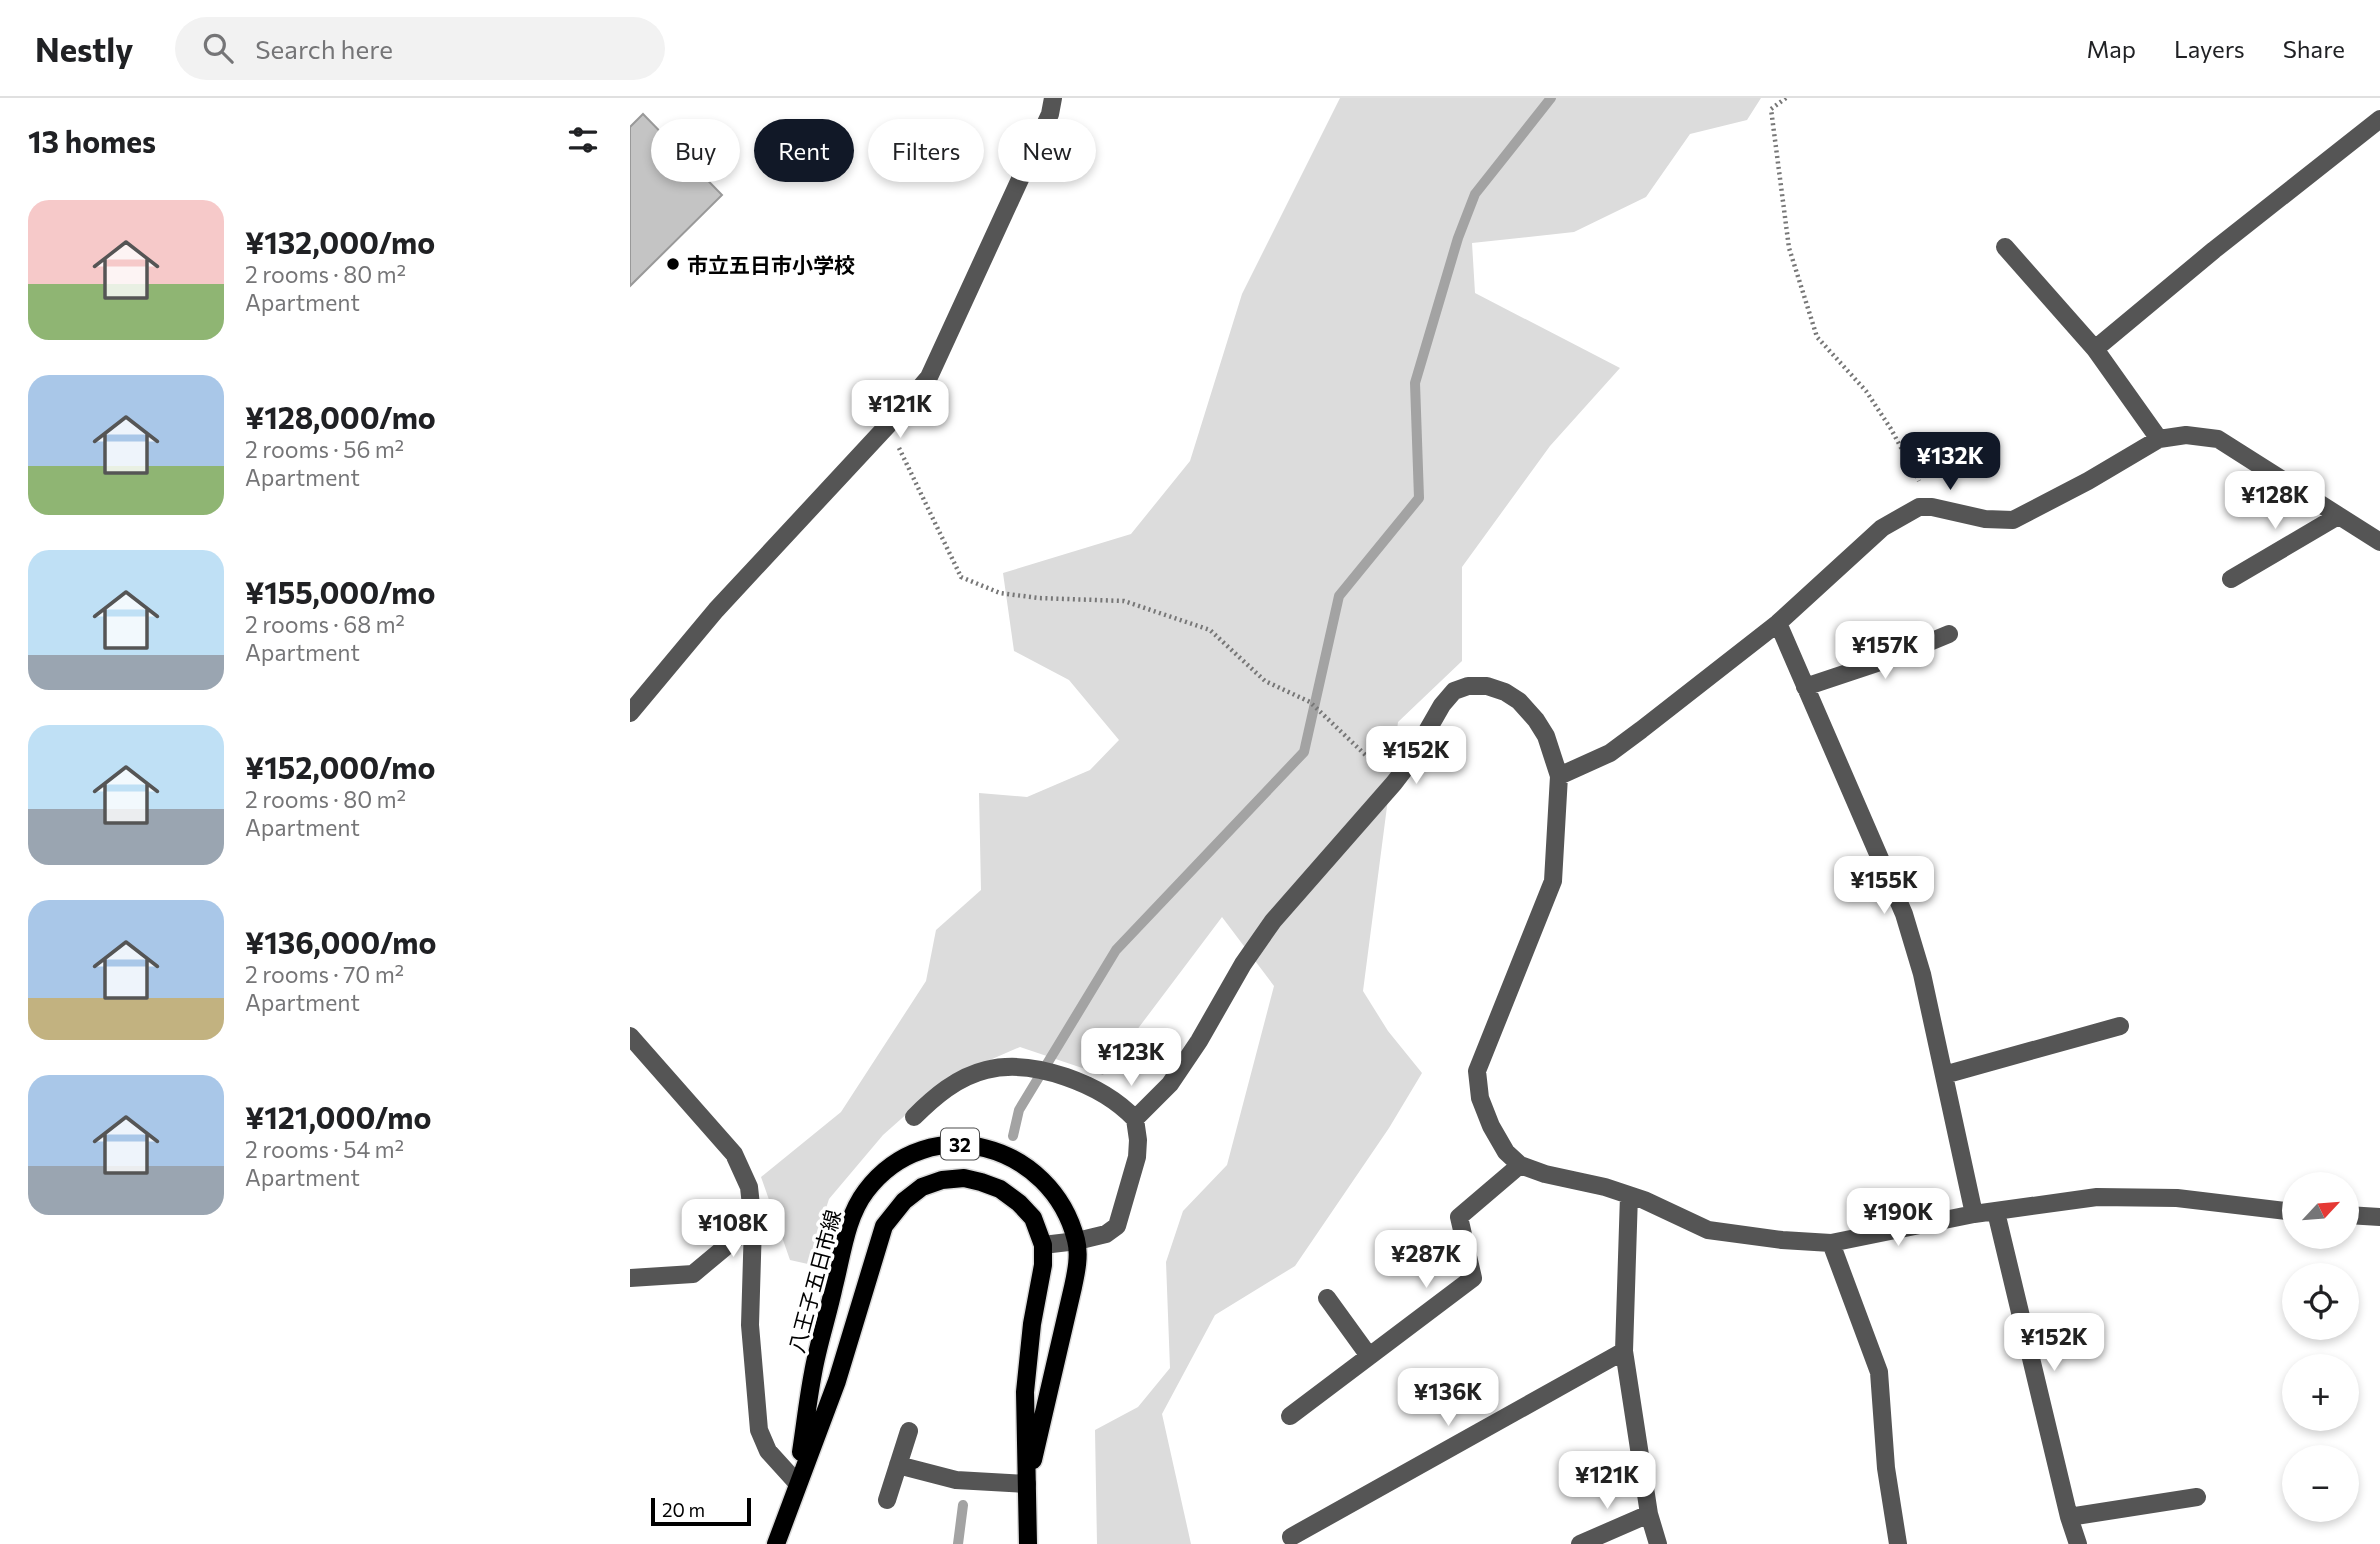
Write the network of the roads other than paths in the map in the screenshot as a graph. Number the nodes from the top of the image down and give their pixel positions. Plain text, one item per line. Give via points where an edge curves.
1 (1053, 98) edge
2 (2380, 119) edge
3 (2005, 247) dead end
4 (2095, 349) junction
5 (2159, 439) junction
6 (2338, 516) junction
7 (2380, 542) edge
8 (2231, 579) dead end
9 (1778, 623) junction
10 (1949, 634) dead end
11 (1805, 687) junction
12 (630, 713) edge
13 (1559, 776) junction
14 (2120, 1026) dead end
15 (630, 1036) edge
16 (1944, 1075) junction
17 (914, 1117) dead end
18 (1135, 1119) junction
19 (1520, 1165) junction
20 (1629, 1195) junction
21 (2282, 1211) edge
22 (1996, 1212) junction
23 (1974, 1214) junction
24 (2359, 1216) edge
25 (2380, 1217) edge
26 (753, 1224) junction
27 (1077, 1241) junction
28 (1831, 1242) junction
29 (1042, 1245) junction
30 (630, 1278) edge
31 (1327, 1298) dead end
32 (1624, 1351) junction
33 (1369, 1356) junction
34 (1290, 1416) dead end
35 (909, 1431) dead end
36 (898, 1465) junction
37 (797, 1483) junction
38 (1027, 1484) junction
39 (2197, 1497) dead end
40 (887, 1500) dead end
41 (1649, 1514) junction
42 (2069, 1517) junction
43 (1291, 1537) dead end
44 (776, 1544) edge
45 (1028, 1544) edge
46 (1580, 1544) edge
47 (1658, 1544) edge
48 (1898, 1544) edge
49 (2078, 1544) edge

1 - 12 street via 1000,227 929,377 716,610
2 - 4 street
3 - 4 street
4 - 5 street
5 - 6 street via 2186,435 2218,439
5 - 9 street via 2013,520 1919,507 1882,528
6 - 7 street
6 - 8 street
9 - 11 street
9 - 13 street via 1610,753
10 - 11 street
11 - 16 street via 1904,914
13 - 18 street via 1546,736 1519,702 1487,686 1454,691 1394,783 1273,921 1170,1084
13 - 19 street via 1553,881 1477,1071 1480,1098 1491,1126
14 - 16 street
15 - 26 street via 734,1154 749,1188
16 - 23 street
17 - 18 street via 956,1082 985,1070 1010,1067 1069,1079 1121,1104
18 - 27 street via 1137,1157 1117,1226 1106,1234
19 - 20 street
19 - 33 street via 1459,1217 1473,1278
20 - 28 street via 1708,1230
20 - 32 street
21 - 22 street via 2177,1198 2097,1197
22 - 23 street
22 - 42 street
23 - 28 street
24 - 25 street
26 - 30 street via 693,1274
26 - 37 street via 750,1325 759,1430 768,1451
27 - 29 street
27 - 37 main road, 八王子五日市線 / 32 via 1062,1205 1041,1178 1006,1154 948,1144 895,1163 860,1201 845,1238 813,1373
27 - 38 main road, 八王子五日市線 / 32 via 1077,1268
28 - 48 street via 1879,1372 1886,1468
29 - 37 main road, 八王子五日市線 / 32 via 1032,1218 1019,1203 981,1182 942,1180 904,1200 884,1226 837,1381
29 - 38 main road, 八王子五日市線 / 32 via 1025,1382
31 - 33 street
32 - 41 street
32 - 43 street
33 - 34 street
35 - 36 street
36 - 38 street via 956,1480
36 - 40 street
37 - 44 main road, 八王子五日市線 / 32
38 - 45 main road, 八王子五日市線 / 32
39 - 42 street
41 - 46 street
41 - 47 street
42 - 49 street

